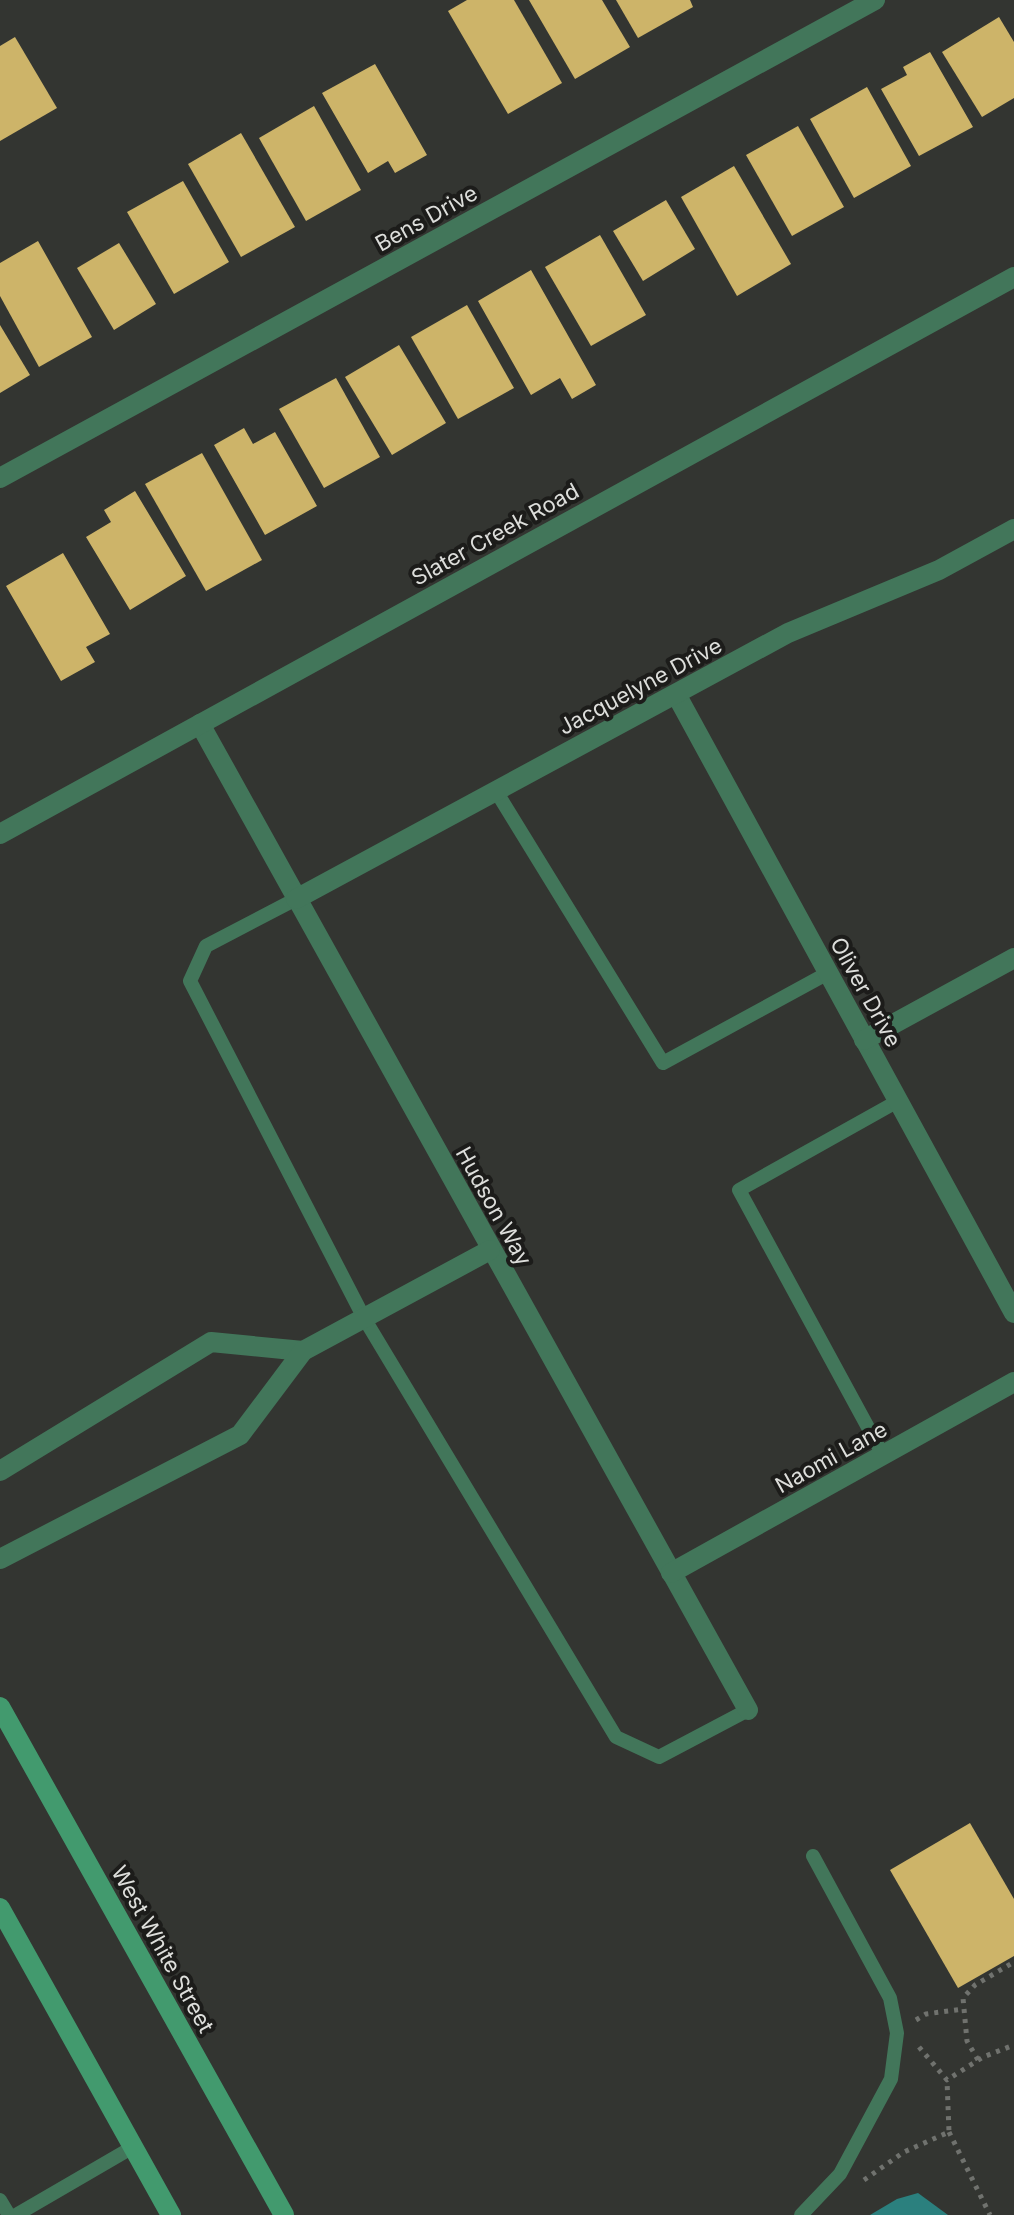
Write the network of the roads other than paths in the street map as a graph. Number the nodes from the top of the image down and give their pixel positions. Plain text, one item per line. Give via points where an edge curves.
1 (875, 0) edge
2 (1014, 277) edge
3 (0, 478) edge
4 (1014, 529) edge
5 (676, 694) junction
6 (200, 724) junction
7 (496, 791) junction
8 (0, 834) edge
9 (296, 899) junction
10 (1014, 958) edge
11 (828, 973) junction
12 (864, 1040) junction
13 (898, 1101) junction
14 (490, 1250) junction
15 (1014, 1313) edge
16 (364, 1318) junction
17 (303, 1351) junction
18 (1014, 1382) edge
19 (883, 1455) junction
20 (0, 1471) edge
21 (0, 1559) edge
22 (671, 1573) junction
23 (0, 1707) edge
24 (748, 1710) joint
25 (813, 1856) dead end
26 (0, 1908) edge
27 (133, 2147) junction
28 (0, 2200) edge
29 (9, 2215) edge
30 (16, 2215) edge
31 (171, 2215) edge
32 (284, 2215) edge
33 (801, 2215) edge

1 - 3 street, Bens Drive
2 - 6 street, Slater Creek Road
4 - 5 street, Jacquelyne Drive via 939,570 788,633
5 - 7 street, Jacquelyne Drive
5 - 11 street, Oliver Drive
6 - 8 street, Slater Creek Road
6 - 9 street, Hudson Way
7 - 9 street, Jacquelyne Drive
7 - 11 lane via 663,1063
9 - 14 street, Hudson Way
9 - 16 lane via 206,946 190,981
10 - 12 street
11 - 12 street, Oliver Drive
12 - 13 street, Oliver Drive
13 - 15 street, Oliver Drive
13 - 19 lane via 739,1190
14 - 16 street
14 - 22 street, Hudson Way
16 - 17 street
16 - 24 lane via 616,1737 659,1757
17 - 20 street via 211,1342
17 - 21 street via 240,1435
18 - 19 street, Naomi Lane
19 - 22 street, Naomi Lane
22 - 24 street, Hudson Way
23 - 32 main road, West White Street
25 - 33 lane via 890,1998 897,2033 891,2079 840,2174
26 - 27 main road
27 - 30 lane
27 - 31 main road
28 - 29 lane

